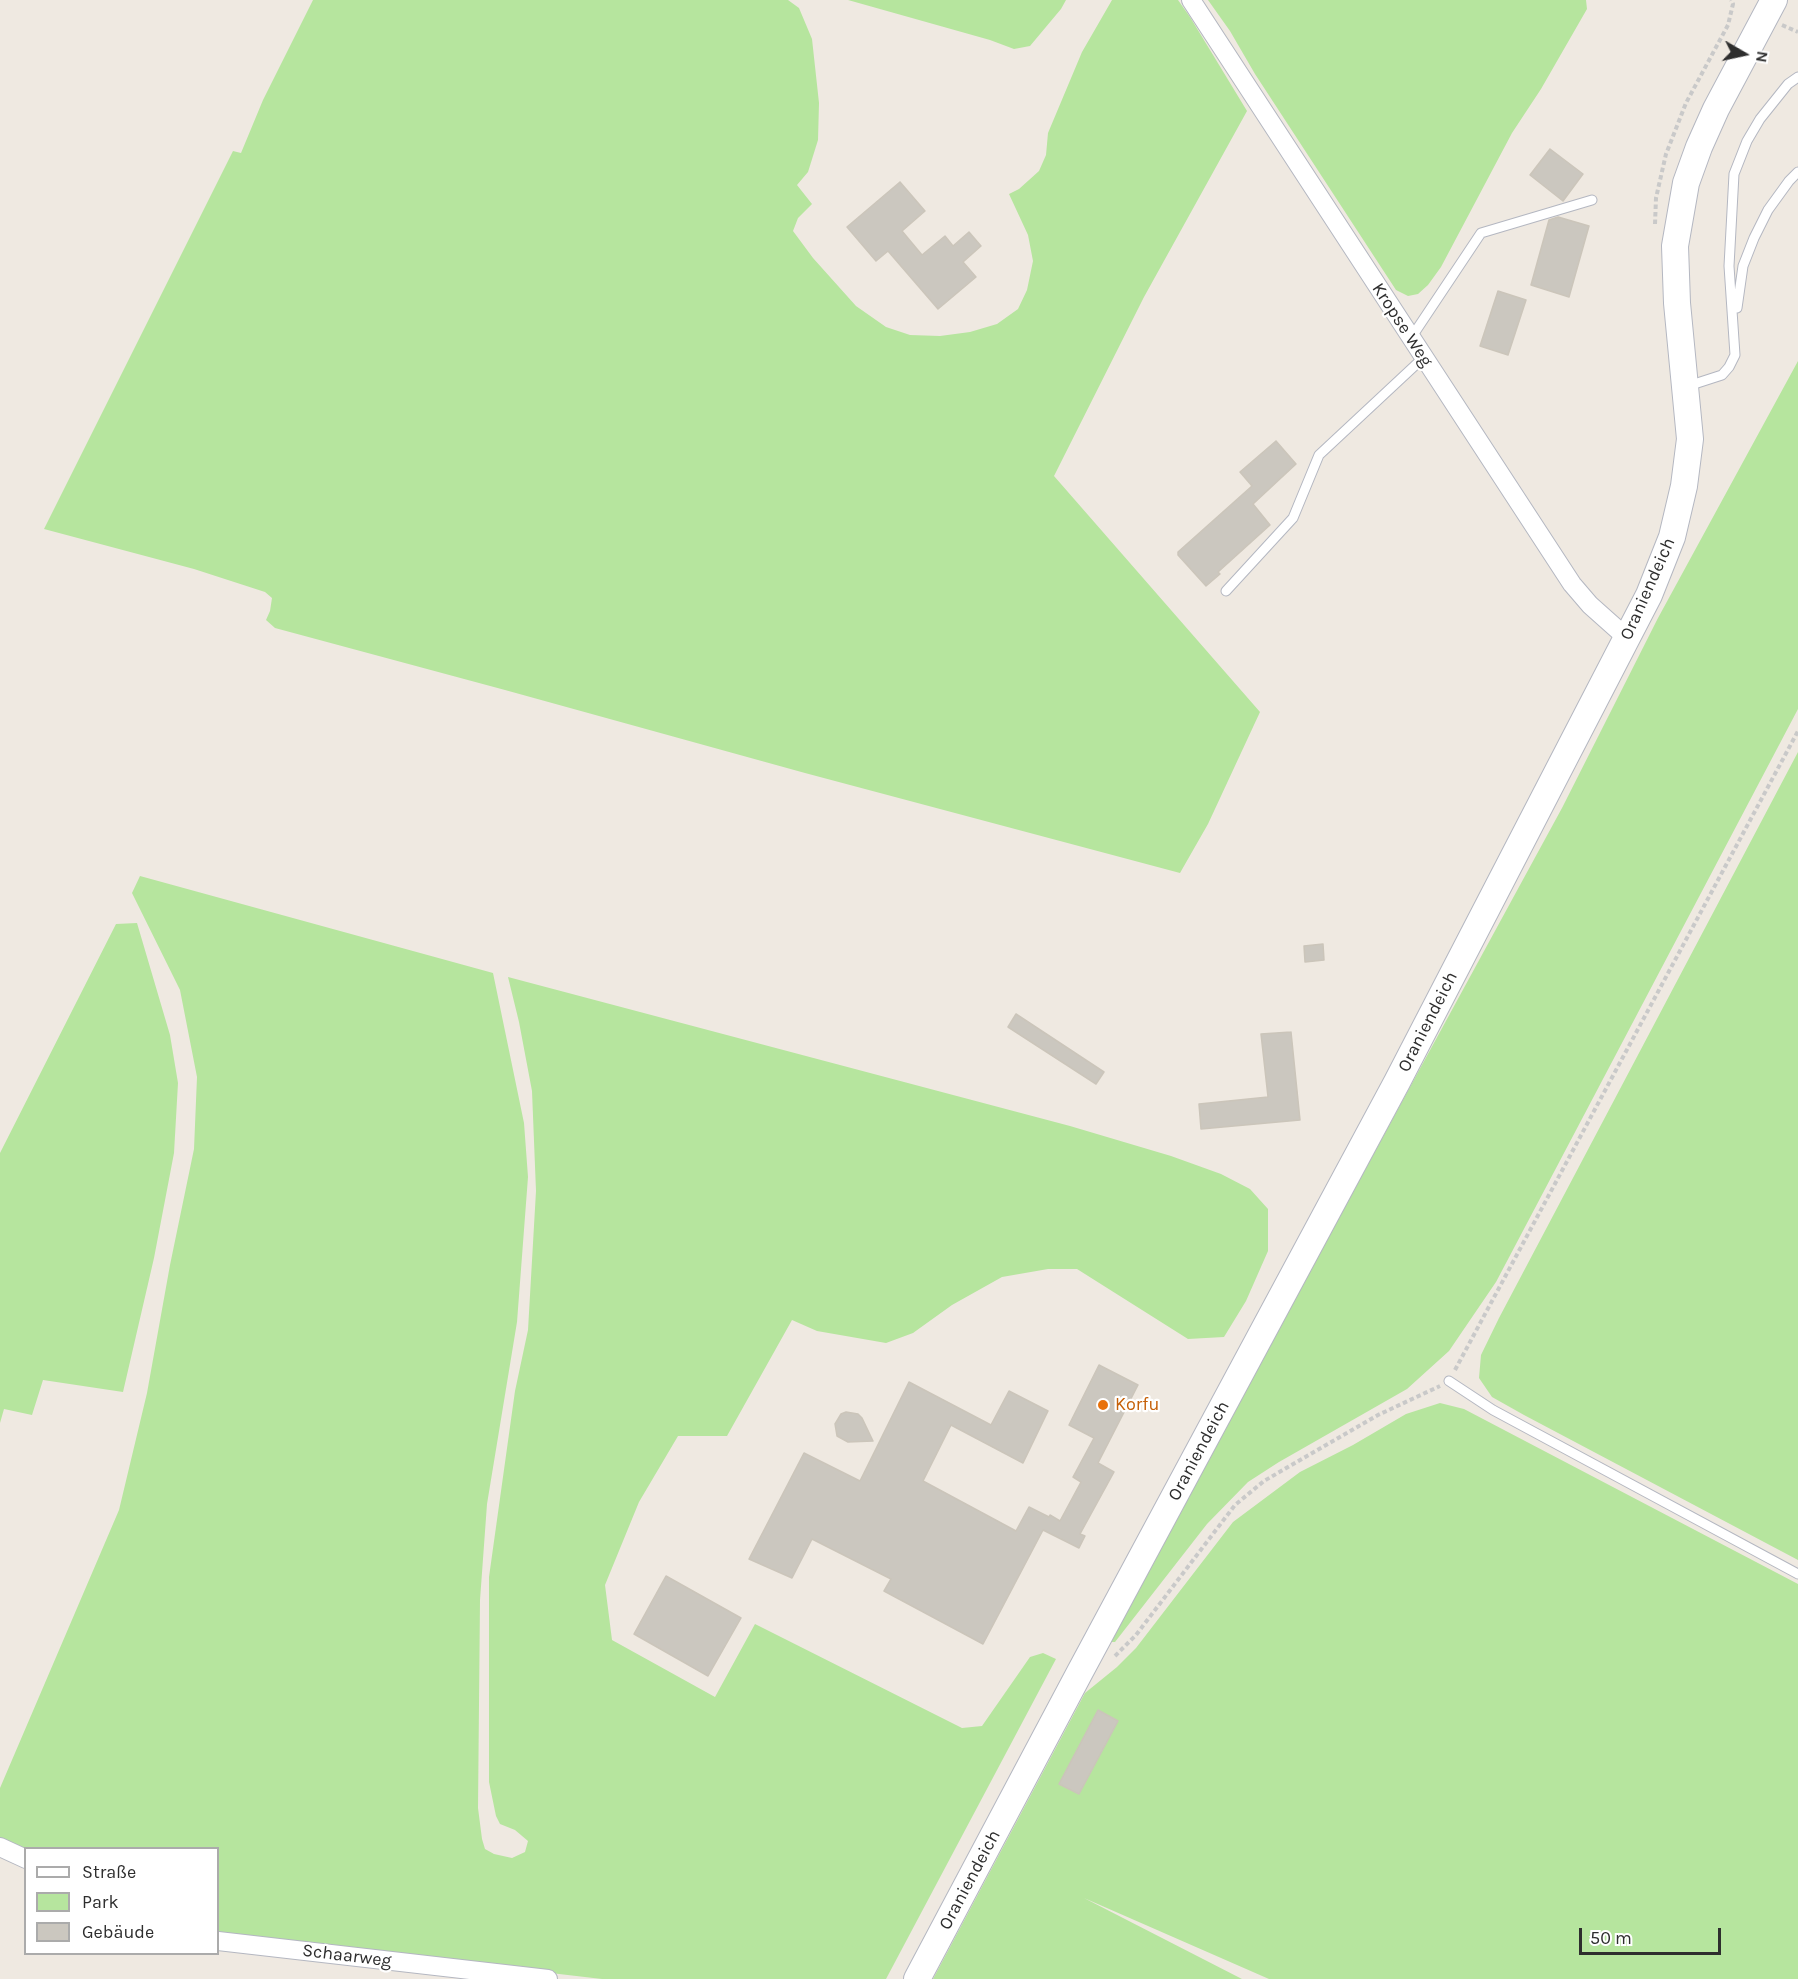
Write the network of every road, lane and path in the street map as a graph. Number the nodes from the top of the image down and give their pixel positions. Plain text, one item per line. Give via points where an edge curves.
1 (1191, 0) edge
2 (1770, 9) edge
3 (1798, 77) edge
4 (1798, 172) edge
5 (1592, 200) dead end
6 (1734, 325) junction
7 (1411, 338) junction
8 (1423, 358) junction
9 (1686, 386) junction
10 (1226, 591) dead end
11 (1627, 638) junction
12 (1798, 731) edge
13 (1449, 1382) junction
14 (1798, 1574) edge
15 (1081, 1670) junction
16 (0, 1847) edge
17 (24, 1858) edge
18 (219, 1941) edge
19 (548, 1979) edge
20 (917, 1979) edge

1 - 7 street, Kropse Weg
2 - 9 main road, Oraniendeich via 1716,109 1686,183 1675,246
3 - 6 lane via 1760,119 1734,174 1729,266
4 - 6 lane via 1768,210 1754,238 1743,266
5 - 7 lane via 1481,233
6 - 9 lane via 1735,355 1729,368 1713,379
7 - 8 street, Kropse Weg
8 - 10 lane via 1319,455 1293,518
8 - 11 street, Kropse Weg via 1572,584
9 - 11 main road, Oraniendeich via 1690,439 1682,496 1672,537
11 - 15 main road, Oraniendeich via 1397,1082
12 - 13 path
13 - 14 lane via 1493,1410
13 - 15 path via 1378,1415 1264,1481 1235,1505 1136,1635 1110,1661
15 - 20 main road, Oraniendeich
16 - 17 street
18 - 19 street, Schaarweg

